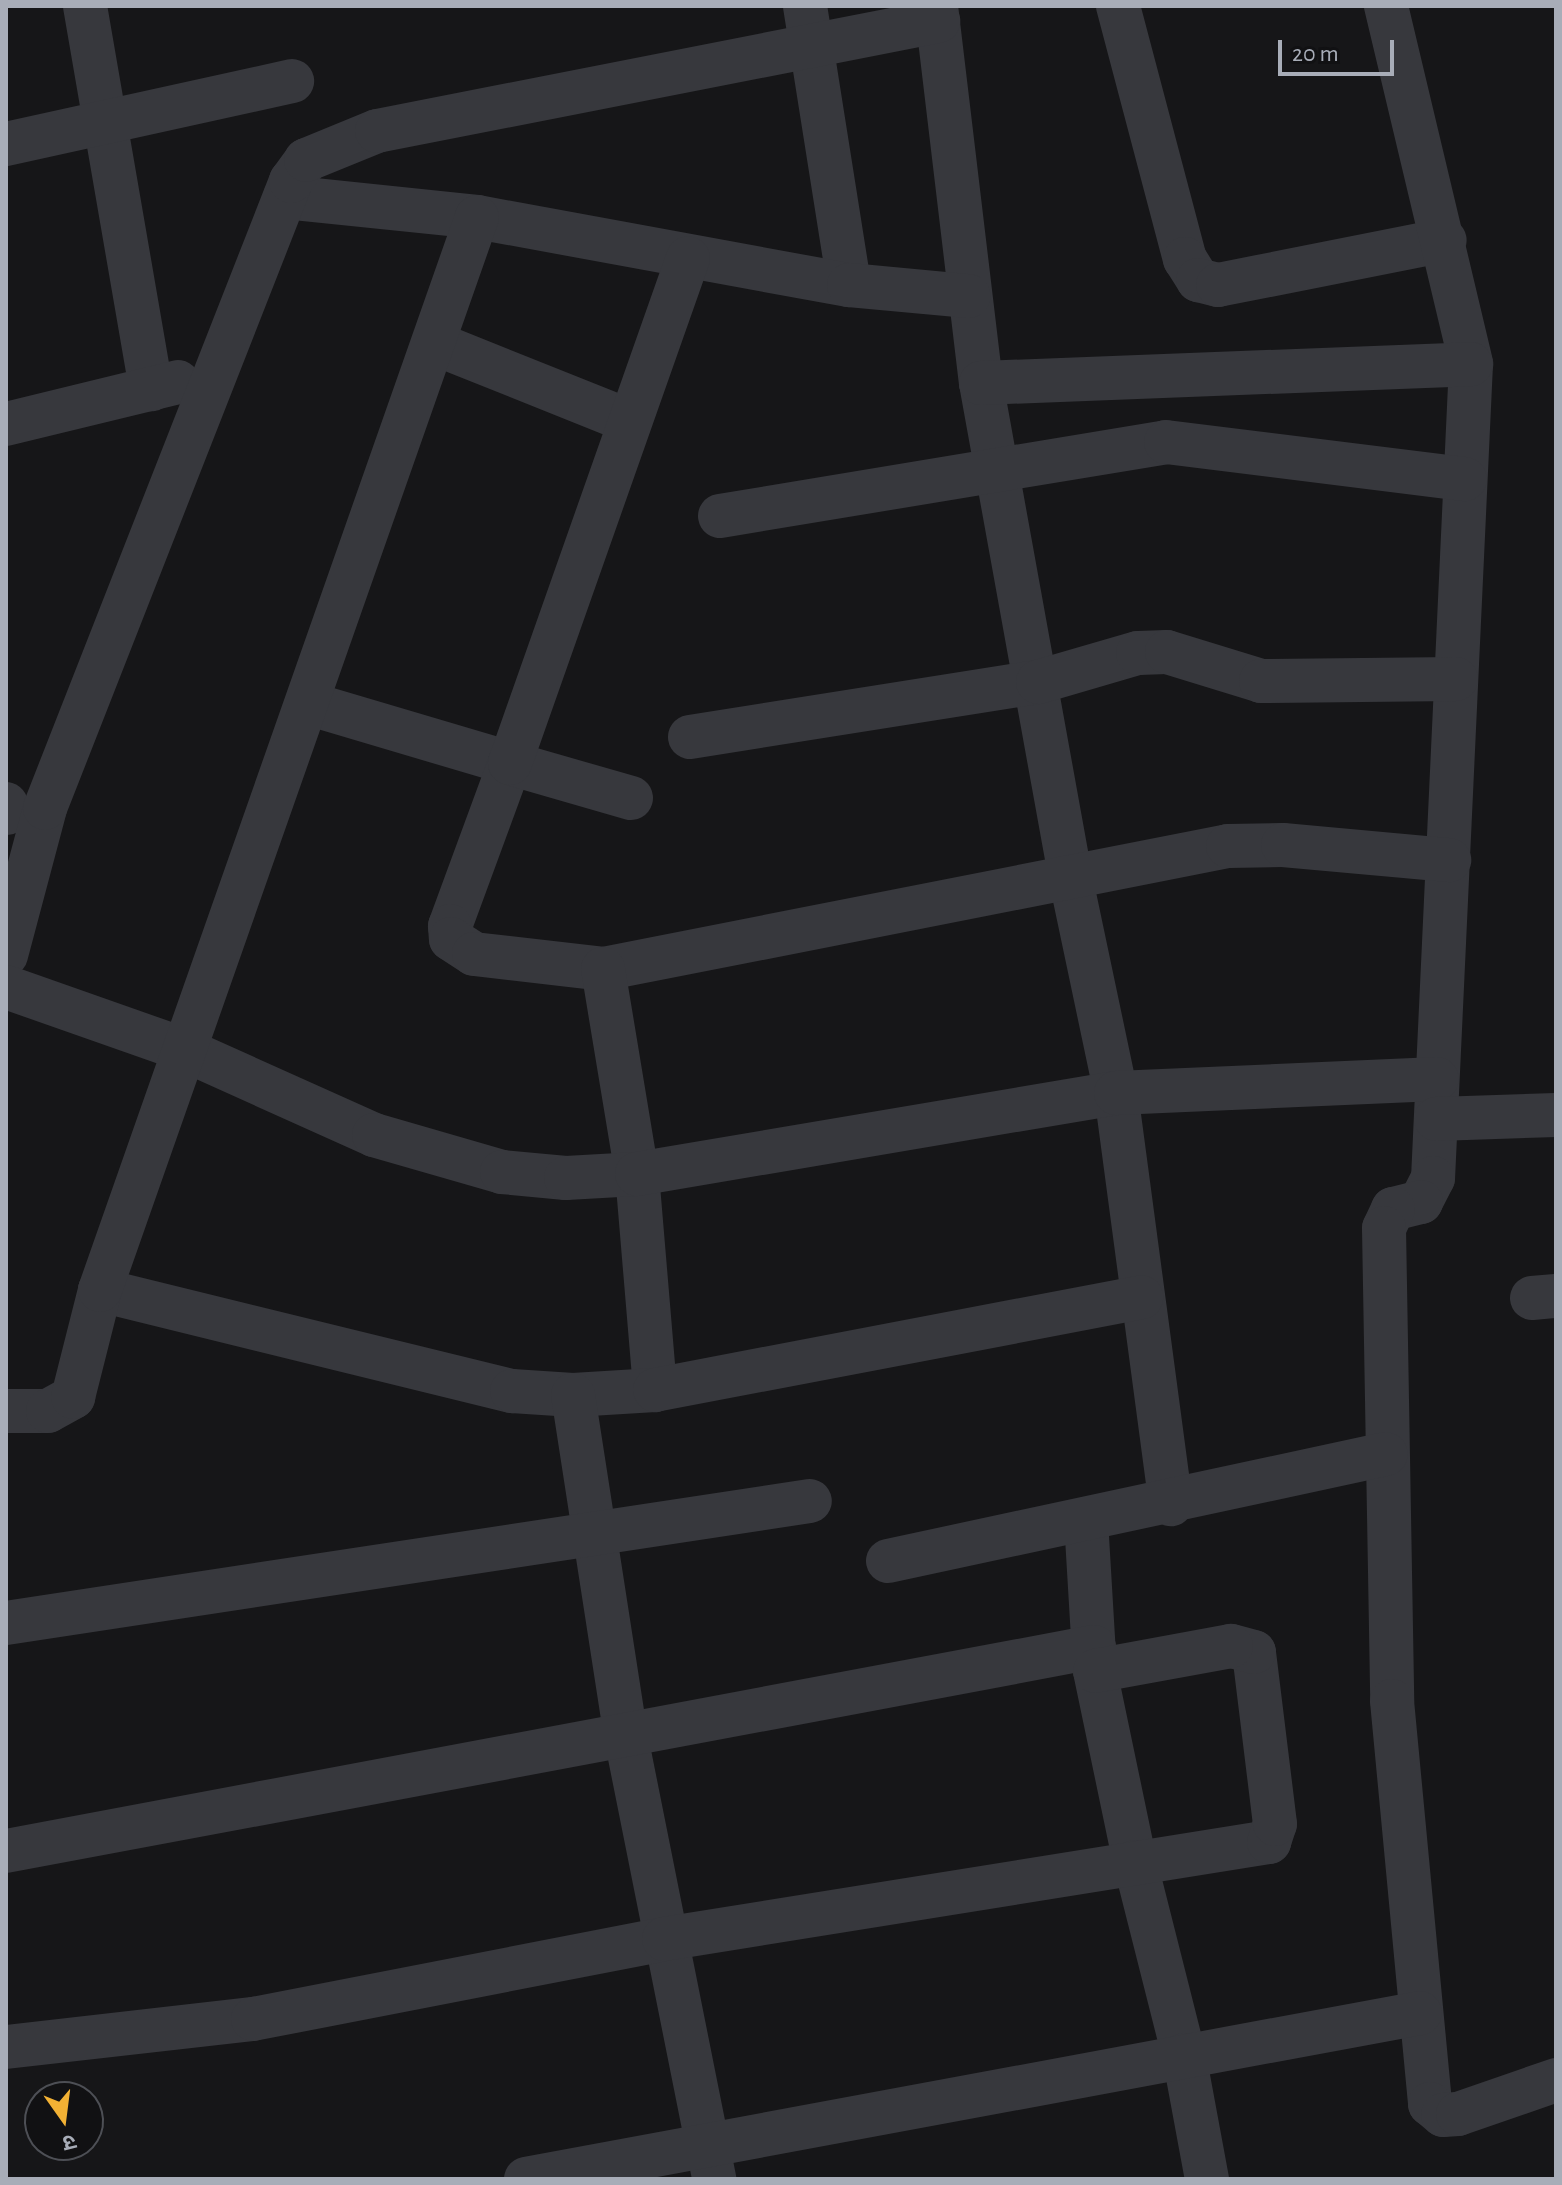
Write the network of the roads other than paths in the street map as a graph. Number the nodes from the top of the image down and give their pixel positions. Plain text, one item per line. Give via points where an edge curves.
1 (85, 6) edge
2 (1118, 6) edge
3 (1386, 6) edge
4 (937, 13) edge
5 (808, 25) edge
6 (292, 81) dead end
7 (105, 123) junction
8 (6, 144) edge
9 (285, 197) junction
10 (477, 217) junction
11 (1445, 240) junction
12 (688, 258) junction
13 (849, 285) junction
14 (968, 296) junction
15 (434, 343) junction
16 (1471, 364) junction
17 (219, 371) junction
18 (981, 383) junction
19 (151, 389) junction
20 (629, 421) junction
21 (6, 424) edge
22 (999, 471) junction
23 (1465, 479) junction
24 (720, 516) dead end
25 (1456, 679) junction
26 (1038, 682) junction
27 (307, 703) junction
28 (690, 737) dead end
29 (510, 763) junction
30 (631, 798) dead end
31 (16, 810) edge
32 (1449, 860) junction
33 (1071, 880) junction
34 (6, 955) edge
35 (603, 969) junction
36 (6, 987) edge
37 (185, 1050) junction
38 (1116, 1093) junction
39 (1436, 1099) junction
40 (1556, 1115) edge
41 (637, 1174) junction
42 (100, 1290) junction
43 (1141, 1297) junction
44 (655, 1390) junction
45 (573, 1395) junction
46 (6, 1411) edge
47 (1386, 1454) junction
48 (810, 1501) dead end
49 (1171, 1504) junction
50 (1086, 1520) junction
51 (593, 1530) junction
52 (888, 1561) dead end
53 (6, 1623) edge
54 (1094, 1659) junction
55 (626, 1737) junction
56 (6, 1851) edge
57 (1135, 1862) junction
58 (664, 1939) junction
59 (1420, 2013) junction
60 (6, 2047) edge
61 (1184, 2055) junction
62 (1556, 2080) edge
63 (710, 2162) edge
64 (526, 2179) edge
65 (1207, 2179) edge

1 - 7 street
2 - 11 street via 1185,259 1198,280 1218,285
3 - 11 street
4 - 5 street
4 - 14 street
5 - 9 street via 377,131 306,160
5 - 13 street
6 - 7 street
7 - 8 street
7 - 19 street
9 - 10 street
9 - 17 street
10 - 12 street
10 - 15 street
11 - 16 street
12 - 13 street
12 - 20 street
13 - 14 street
14 - 18 street
15 - 20 street
15 - 27 street
16 - 18 street
16 - 23 street
17 - 19 street
17 - 31 street
18 - 22 street
19 - 21 street
20 - 29 street
22 - 23 street via 1141,444 1180,443
22 - 24 street
22 - 26 street
23 - 25 street
25 - 26 street via 1261,681 1167,652 1138,653
25 - 32 street
26 - 28 street
26 - 33 street
27 - 29 street
27 - 37 street
29 - 30 street
29 - 35 street via 450,926 451,939 474,954
31 - 34 street
32 - 33 street via 1259,845
32 - 39 street
33 - 35 street
33 - 38 street
35 - 41 street
36 - 37 street
37 - 41 street via 374,1135 436,1155 502,1172 566,1178
37 - 42 street
38 - 39 street
38 - 41 street
38 - 43 street
39 - 40 street
39 - 47 street via 1429,1193 1421,1202 1393,1209 1384,1228
41 - 44 street
42 - 45 street via 482,1385
42 - 46 street via 73,1397 48,1411
43 - 44 street
43 - 49 street
44 - 45 street
45 - 51 street
47 - 49 street
47 - 59 street via 1392,1701
48 - 51 street
49 - 50 street
50 - 52 street
50 - 54 street
51 - 53 street
51 - 55 street
54 - 55 street
54 - 57 street
54 - 57 street via 1231,1646 1254,1652 1259,1664 1275,1824 1269,1842
55 - 56 street
55 - 58 street
57 - 58 street
57 - 61 street
58 - 60 street via 253,2019
58 - 63 street
59 - 61 street
59 - 62 street via 1428,2096 1443,2115
61 - 63 street
61 - 65 street
63 - 64 street

